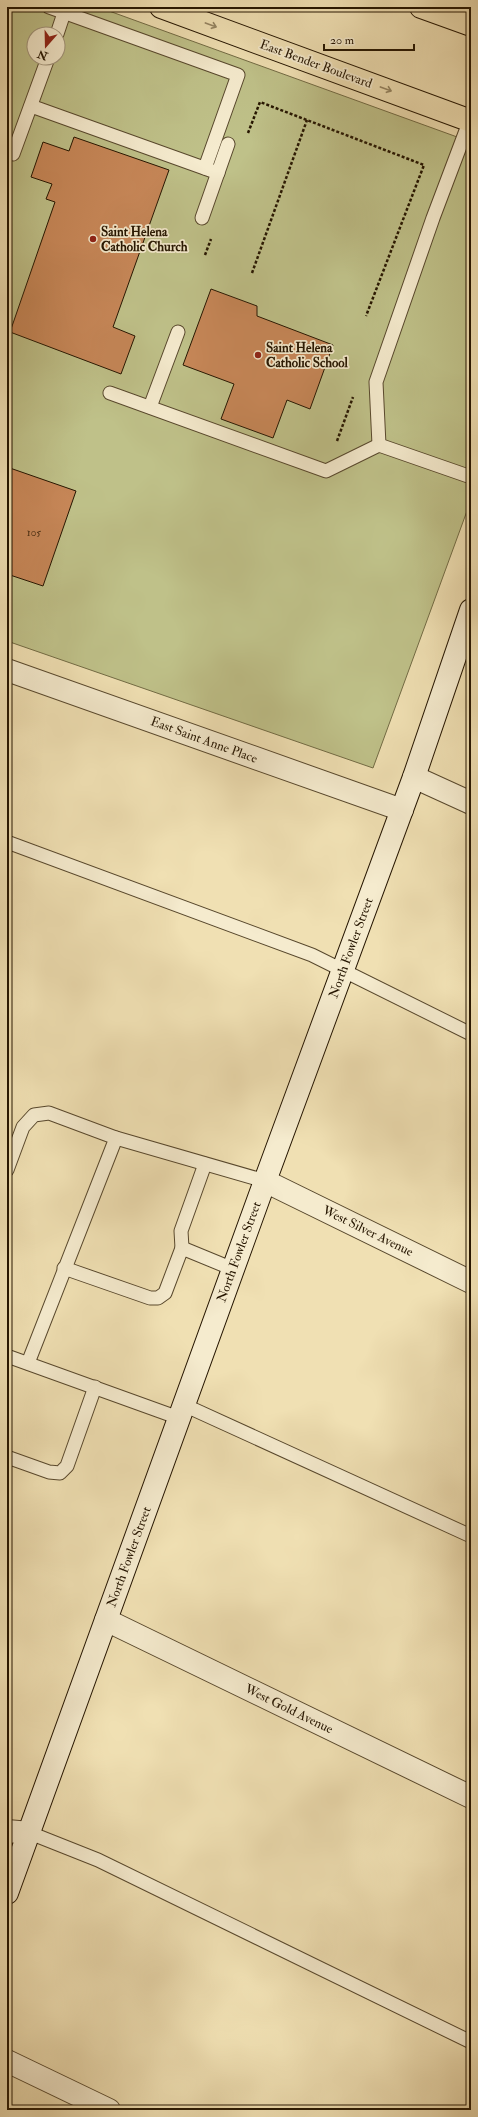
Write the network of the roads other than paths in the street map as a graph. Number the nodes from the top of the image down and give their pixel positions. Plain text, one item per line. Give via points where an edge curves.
1 (49, 7) edge
2 (161, 7) edge
3 (421, 7) edge
4 (64, 13) junction
5 (60, 26) edge
6 (471, 26) edge
7 (45, 66) edge
8 (31, 106) junction
9 (470, 120) edge
10 (228, 144) dead end
11 (12, 154) dead end
12 (205, 168) junction
13 (218, 173) junction
14 (202, 218) dead end
15 (178, 332) dead end
16 (110, 392) dead end
17 (150, 407) junction
18 (379, 444) junction
19 (471, 477) edge
20 (471, 610) edge
21 (7, 670) edge
22 (414, 777) junction
23 (471, 804) edge
24 (402, 810) junction
25 (7, 842) edge
26 (342, 971) junction
27 (471, 1034) edge
28 (116, 1138) junction
29 (205, 1164) junction
30 (7, 1170) edge
31 (265, 1181) junction
32 (182, 1248) junction
33 (64, 1268) junction
34 (233, 1269) junction
35 (471, 1282) edge
36 (7, 1356) edge
37 (28, 1363) junction
38 (95, 1387) junction
39 (182, 1411) junction
40 (7, 1457) edge
41 (471, 1536) edge
42 (106, 1620) junction
43 (471, 1797) edge
44 (7, 1831) edge
45 (30, 1833) junction
46 (7, 1893) edge
47 (471, 2042) edge
48 (7, 2061) edge
49 (109, 2110) edge

1 - 4 lane
2 -> 9 main road, East Bender Boulevard
3 - 6 main road
4 - 5 lane
4 - 12 lane via 238,75
7 - 8 lane
8 - 11 lane
8 - 12 lane
9 - 18 lane via 430,225 376,382
10 - 13 lane
12 - 13 lane
13 - 14 lane
15 - 17 lane
16 - 17 lane
17 - 18 lane via 326,471
18 - 19 lane
20 - 22 street, North Fowler Street
21 - 24 street, East Saint Anne Place
22 - 23 street
22 - 24 street, North Fowler Street
24 - 26 street, North Fowler Street
25 - 26 lane via 312,956
26 - 27 lane
26 - 31 street, North Fowler Street
28 - 29 lane
28 - 30 lane via 49,1113 34,1115 23,1127
28 - 33 lane
29 - 31 lane
29 - 32 lane via 181,1231
31 - 34 street, North Fowler Street
31 - 35 street, West Silver Avenue
32 - 33 lane via 165,1293 158,1298 150,1298
32 - 34 lane
33 - 37 lane
34 - 39 street, North Fowler Street
36 - 37 lane
37 - 38 lane
38 - 39 lane
38 - 40 lane via 67,1466 60,1473 49,1472
39 - 41 lane
39 - 42 street, North Fowler Street
42 - 43 street, West Gold Avenue
42 - 45 street, North Fowler Street
44 - 45 street
45 - 46 street, North Fowler Street
45 - 47 lane via 98,1860
48 - 49 street

